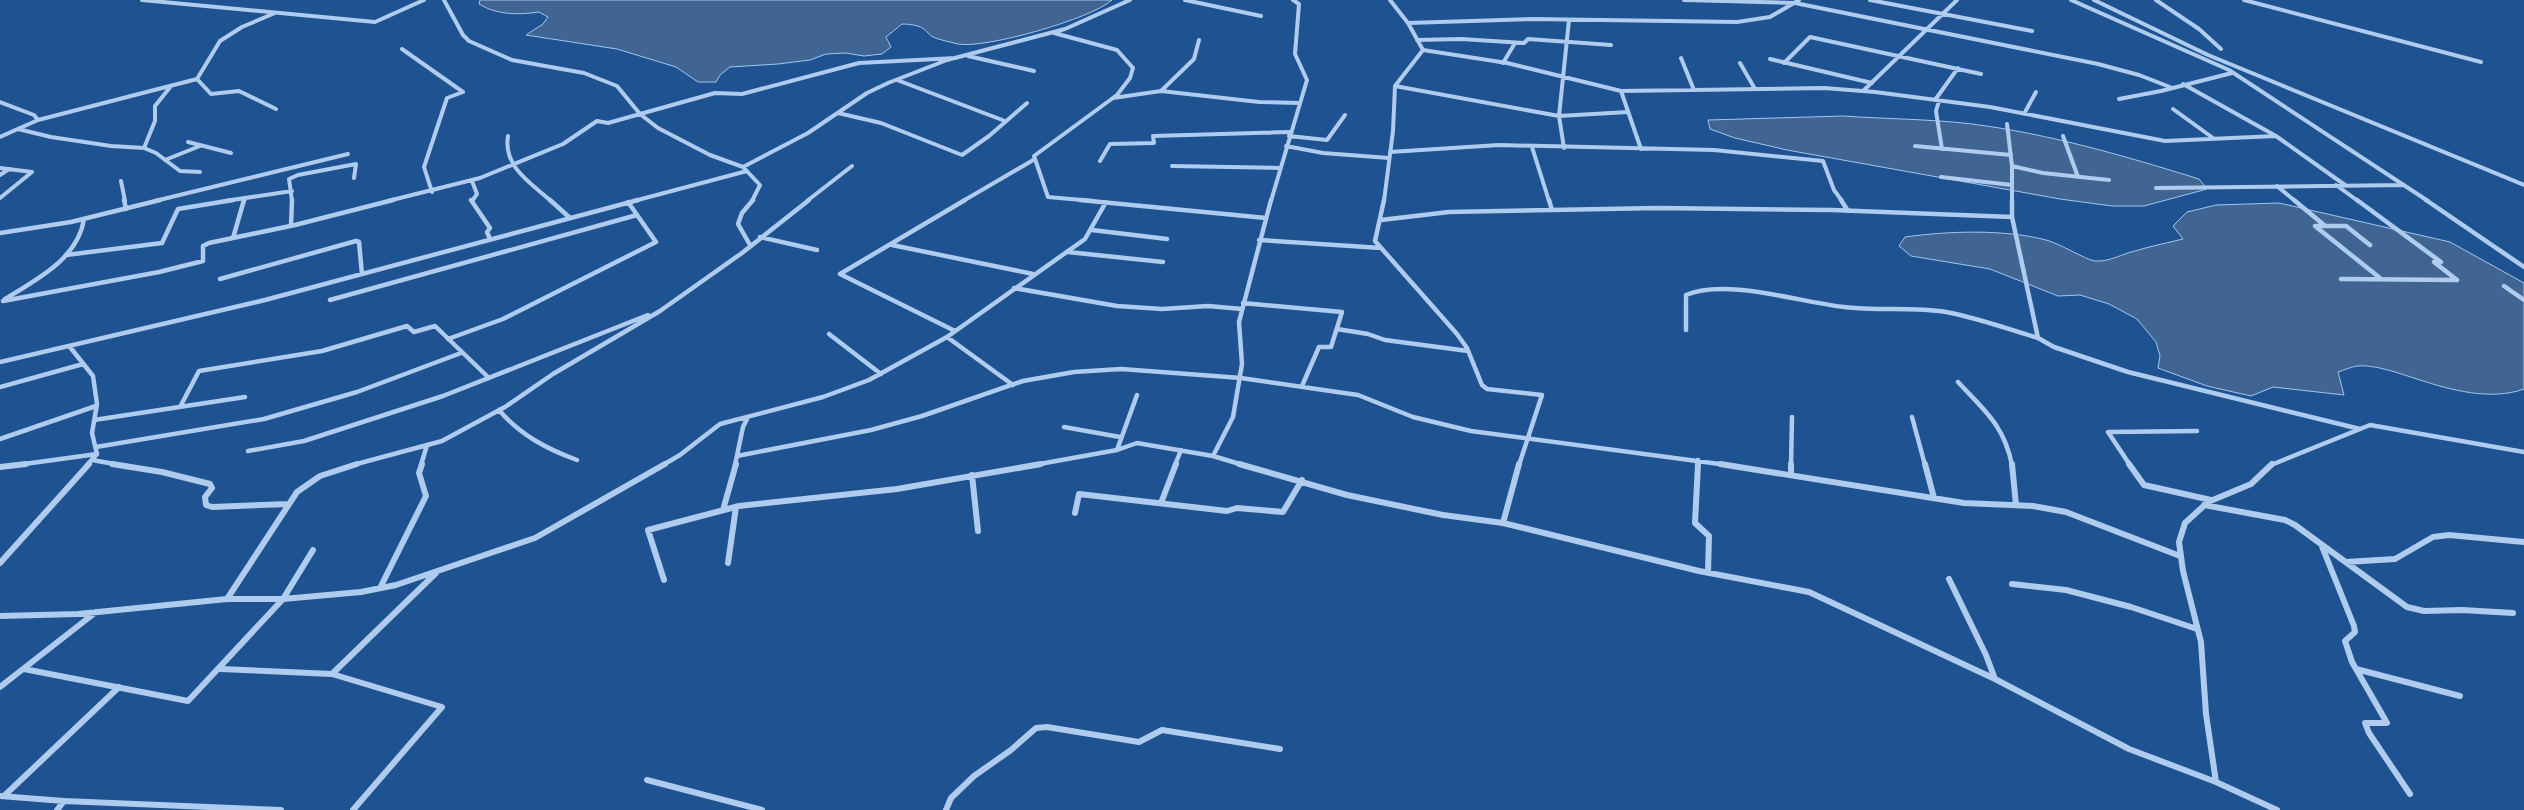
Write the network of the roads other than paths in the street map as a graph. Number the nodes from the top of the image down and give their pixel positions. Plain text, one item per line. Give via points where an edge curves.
1 (142, 0) edge
2 (424, 0) edge
3 (444, 0) edge
4 (1130, 0) edge
5 (1185, 0) edge
6 (1293, 0) edge
7 (1390, 0) edge
8 (1684, 0) edge
9 (1799, 0) edge
10 (1870, 0) edge
11 (1951, 0) edge
12 (2071, 0) edge
13 (2095, 0) edge
14 (2156, 0) edge
15 (2244, 0) edge
16 (1957, 1) edge
17 (1795, 3) junction
18 (276, 13) junction
19 (1942, 14) junction
20 (1261, 16) dead end
21 (1569, 20) junction
22 (1408, 23) junction
23 (1927, 29) junction
24 (2032, 31) dead end
25 (1054, 33) junction
26 (1199, 40) dead end
27 (1417, 40) junction
28 (1568, 42) junction
29 (1515, 43) junction
30 (1611, 45) dead end
31 (402, 49) dead end
32 (2220, 49) dead end
33 (1423, 50) junction
34 (1900, 55) junction
35 (965, 56) junction
36 (956, 58) junction
37 (1681, 58) dead end
38 (1770, 60) dead end
39 (2481, 62) dead end
40 (1504, 63) junction
41 (1740, 63) dead end
42 (1784, 63) junction
43 (1958, 68) junction
44 (2240, 69) junction
45 (2230, 71) junction
46 (1034, 72) dead end
47 (1982, 74) dead end
48 (1565, 77) junction
49 (197, 79) junction
50 (897, 80) junction
51 (1872, 83) junction
52 (2183, 84) junction
53 (171, 86) junction
54 (1395, 86) junction
55 (2170, 87) junction
56 (1755, 89) junction
57 (1694, 90) junction
58 (1161, 91) junction
59 (1621, 91) junction
60 (1863, 91) junction
61 (2036, 92) dead end
62 (1113, 98) junction
63 (2118, 99) dead end
64 (1937, 100) junction
65 (0, 102) edge
66 (1026, 103) dead end
67 (1300, 103) junction
68 (276, 109) dead end
69 (2173, 109) dead end
70 (838, 112) junction
71 (1628, 112) junction
72 (640, 114) junction
73 (2024, 114) junction
74 (1345, 115) dead end
75 (1559, 116) junction
76 (38, 120) junction
77 (1005, 121) junction
78 (2007, 124) dead end
79 (18, 129) junction
80 (1290, 134) junction
81 (508, 136) dead end
82 (2063, 136) dead end
83 (2276, 136) junction
84 (0, 137) edge
85 (2214, 138) junction
86 (188, 142) dead end
87 (200, 146) junction
88 (1286, 146) junction
89 (1915, 146) dead end
90 (1532, 147) junction
91 (144, 148) junction
92 (1564, 148) junction
93 (1641, 149) junction
94 (1942, 149) junction
95 (1390, 152) junction
96 (231, 154) dead end
97 (348, 154) dead end
98 (2011, 155) junction
99 (1389, 158) junction
100 (1035, 159) junction
101 (165, 160) junction
102 (1100, 161) dead end
103 (512, 166) junction
104 (852, 166) dead end
105 (1172, 166) dead end
106 (2012, 166) junction
107 (0, 168) edge
108 (1279, 168) junction
109 (10, 169) junction
110 (745, 169) junction
111 (200, 172) dead end
112 (0, 175) edge
113 (1940, 177) dead end
114 (2078, 177) junction
115 (354, 178) dead end
116 (472, 180) junction
117 (2109, 180) dead end
118 (122, 181) dead end
119 (2012, 185) junction
120 (2336, 185) junction
121 (2345, 185) junction
122 (2404, 185) junction
123 (2524, 185) edge
124 (2277, 186) junction
125 (2156, 188) dead end
126 (292, 190) junction
127 (432, 192) junction
128 (0, 198) edge
129 (245, 198) junction
130 (628, 202) junction
131 (1106, 202) junction
132 (126, 209) junction
133 (1552, 210) junction
134 (1848, 211) junction
135 (637, 216) junction
136 (2012, 217) junction
137 (570, 218) junction
138 (1266, 218) junction
139 (84, 219) junction
140 (1381, 220) junction
141 (2324, 225) junction
142 (291, 226) junction
143 (1092, 230) junction
144 (0, 233) edge
145 (760, 237) junction
146 (233, 238) junction
147 (490, 239) junction
148 (1166, 239) dead end
149 (1259, 240) junction
150 (892, 244) junction
151 (2370, 244) dead end
152 (750, 245) junction
153 (1381, 248) junction
154 (817, 250) dead end
155 (1068, 252) junction
156 (66, 255) junction
157 (1163, 262) dead end
158 (2524, 267) edge
159 (362, 274) junction
160 (1033, 274) junction
161 (2380, 278) junction
162 (220, 279) dead end
163 (2341, 279) dead end
164 (2504, 286) dead end
165 (1014, 288) junction
166 (330, 300) dead end
167 (2524, 300) edge
168 (1, 301) edge
169 (1243, 306) junction
170 (660, 310) junction
171 (1337, 329) junction
172 (1686, 330) dead end
173 (956, 331) junction
174 (830, 334) dead end
175 (947, 337) junction
176 (2038, 338) junction
177 (448, 340) junction
178 (70, 347) junction
179 (1468, 351) junction
180 (461, 353) junction
181 (0, 362) edge
182 (83, 364) junction
183 (881, 374) junction
184 (489, 378) junction
185 (1240, 378) junction
186 (1958, 382) dead end
187 (1012, 385) junction
188 (1302, 386) junction
189 (0, 387) edge
190 (1137, 395) dead end
191 (245, 397) dead end
192 (96, 406) junction
193 (180, 407) junction
194 (499, 410) junction
195 (748, 417) junction
196 (1792, 417) dead end
197 (1912, 418) dead end
198 (94, 420) junction
199 (1064, 427) dead end
200 (2361, 429) junction
201 (2196, 431) dead end
202 (1120, 437) junction
203 (1528, 437) junction
204 (0, 439) edge
205 (427, 445) junction
206 (96, 450) junction
207 (1118, 450) junction
208 (1181, 450) junction
209 (248, 451) dead end
210 (2524, 452) edge
211 (737, 456) junction
212 (1213, 456) junction
213 (92, 460) junction
214 (577, 460) dead end
215 (1698, 460) junction
216 (0, 467) edge
217 (1791, 474) junction
218 (972, 475) junction
219 (1302, 480) junction
220 (1934, 498) junction
221 (2212, 500) junction
222 (1161, 503) junction
223 (289, 504) junction
224 (2016, 505) junction
225 (2204, 505) junction
226 (736, 507) junction
227 (723, 510) junction
228 (1075, 513) dead end
229 (1503, 523) junction
230 (978, 531) dead end
231 (2524, 542) edge
232 (2320, 544) junction
233 (313, 550) dead end
234 (2180, 556) junction
235 (728, 562) dead end
236 (2345, 562) junction
237 (0, 563) edge
238 (440, 570) junction
239 (1708, 573) junction
240 (1949, 579) dead end
241 (664, 580) dead end
242 (2012, 584) dead end
243 (380, 588) junction
244 (227, 599) junction
245 (283, 599) junction
246 (96, 612) junction
247 (2513, 613) dead end
248 (0, 616) edge
249 (2197, 629) junction
250 (24, 669) junction
251 (2356, 669) junction
252 (220, 670) junction
253 (332, 674) junction
254 (1995, 680) junction
255 (0, 687) edge
256 (119, 687) junction
257 (2460, 696) dead end
258 (1280, 749) dead end
259 (647, 780) dead end
260 (2216, 782) junction
261 (2410, 794) dead end
262 (2, 796) edge
263 (64, 801) junction
264 (56, 810) edge
265 (281, 810) edge
266 (354, 810) edge
267 (762, 810) edge
268 (946, 810) edge
269 (2277, 810) edge

1 - 18 street
2 - 18 street via 375,22
3 - 72 street via 469,41 512,60 595,76 617,86
4 - 25 street
5 - 20 street
6 - 67 street via 1299,4 1295,54 1308,80
7 - 22 street
8 - 17 street
9 - 17 street
10 - 19 street
11 - 16 street
12 - 45 street
13 - 44 street
14 - 32 street via 2199,29
15 - 39 street
16 - 19 street
17 - 21 street via 1780,15 1745,22
17 - 23 street
18 - 49 street via 224,36
19 - 23 street
19 - 24 street
21 - 22 street
21 - 28 street
22 - 27 street
23 - 34 street
23 - 55 street via 2140,74
25 - 35 street
25 - 62 street via 1117,50 1130,63 1134,68 1133,74
26 - 58 street via 1194,59
27 - 29 street
27 - 33 street
28 - 29 street via 1528,39 1524,44
28 - 30 street
28 - 48 street
29 - 40 street
31 - 127 street via 463,92 447,98 430,143 424,167
33 - 40 street
33 - 54 street
34 - 42 street via 1810,37
34 - 43 street
34 - 51 street
35 - 36 street
35 - 46 street
36 - 50 street
36 - 72 street via 859,63 754,92 715,93
37 - 57 street
38 - 42 street
40 - 48 street
41 - 56 street
42 - 51 street
43 - 47 street
43 - 64 street
44 - 45 street
44 - 123 street
45 - 52 street
45 - 122 street
48 - 59 street
48 - 75 street
49 - 53 street
49 - 68 street via 210,94 239,91
50 - 70 street via 867,93
50 - 77 street
51 - 60 street
52 - 55 street
52 - 83 street
53 - 76 street
53 - 91 street via 155,106 155,121
54 - 75 street
54 - 95 street
55 - 63 street via 2149,96
56 - 57 street
56 - 60 street
57 - 59 street
58 - 62 street
58 - 67 street via 1264,103
59 - 71 street
60 - 64 street
61 - 73 street
62 - 100 street via 1034,156
64 - 73 street
64 - 94 street
65 - 76 street via 34,115
66 - 77 street
67 - 80 street
69 - 85 street
70 - 77 street via 881,123 958,155 977,145
70 - 110 street
71 - 75 street
71 - 93 street
72 - 103 street via 608,123 597,121 563,144
72 - 110 street via 658,128
73 - 85 street via 2156,139
74 - 80 street via 1327,140
75 - 92 street
76 - 79 street
78 - 98 street
79 - 84 street
79 - 91 street via 51,137
80 - 88 street
80 - 102 street via 1153,136 1154,143 1110,144
81 - 103 street via 506,148
82 - 114 street
83 - 85 street
83 - 121 street
86 - 87 street
87 - 96 street
87 - 101 street
88 - 99 street
88 - 108 street
89 - 94 street
90 - 92 street
90 - 95 street via 1499,145
90 - 133 street
91 - 101 street
92 - 93 street
93 - 134 street via 1726,151 1823,160 1834,190
94 - 98 street
95 - 99 street
97 - 132 street
98 - 106 street
99 - 140 street
100 - 131 street via 1048,196
100 - 150 street
101 - 111 street via 180,171
103 - 116 street
103 - 137 street
104 - 145 street
105 - 108 street
106 - 114 street
106 - 119 street
107 - 109 street
108 - 138 street
109 - 112 street
109 - 128 street via 32,172
110 - 130 street
110 - 152 street via 760,185 756,198 742,213 738,224
113 - 119 street
114 - 117 street
115 - 126 street via 356,164 298,175 289,179
116 - 127 street
116 - 147 street via 477,194 471,200 490,228 487,232
118 - 132 street
119 - 136 street
120 - 121 street
120 - 124 street
120 - 161 street via 2441,262 2434,262 2457,280
121 - 122 street
122 - 158 street
124 - 125 street
124 - 141 street
126 - 129 street
126 - 142 street
127 - 142 street
129 - 146 street
129 - 156 street via 178,209 162,243
130 - 135 street
130 - 137 street
131 - 138 street
131 - 143 street
132 - 139 street
133 - 134 street
133 - 140 street via 1449,212
134 - 136 street
135 - 166 street
135 - 177 street via 656,242 654,244 503,319
136 - 176 street
137 - 147 street
138 - 149 street
139 - 144 street
139 - 156 street via 81,236
140 - 153 street via 1375,241
141 - 151 street via 2346,226
141 - 161 street via 2315,226
142 - 146 street
143 - 148 street
143 - 155 street
145 - 152 street
145 - 154 street
146 - 168 street via 203,246 203,261
147 - 159 street
149 - 153 street
149 - 169 street
150 - 160 street
150 - 173 street via 840,274
152 - 170 street
153 - 179 street via 1457,334
155 - 157 street
155 - 160 street
156 - 168 street via 35,281
159 - 162 street via 359,242 356,241
159 - 178 street
160 - 165 street
161 - 163 street
164 - 167 street
165 - 169 street via 1117,306 1162,309
165 - 173 street
169 - 171 street via 1342,312
169 - 185 street via 1239,322
170 - 184 street
170 - 194 street
171 - 179 street via 1385,340
171 - 188 street via 1331,348 1319,347
172 - 176 street via 1686,296 1698,290 1719,288 1844,307 1945,312
173 - 175 street
174 - 183 street
175 - 183 street
175 - 187 street
176 - 200 street via 2054,347 2128,372
177 - 180 street
177 - 193 street via 435,326 414,332 407,326 322,351 198,371
178 - 181 street
178 - 182 street
179 - 203 street via 1482,385 1487,389 1542,395
180 - 184 street
180 - 206 street via 357,392 264,419
182 - 189 street
182 - 192 street via 93,376
183 - 195 street via 823,397
184 - 209 street via 444,396 304,441
185 - 187 street via 1121,369 1074,372
185 - 188 street
185 - 212 street via 1233,417
186 - 224 street via 1998,425 2006,441 2014,476
187 - 211 street via 871,430
188 - 203 street via 1358,394 1413,417 1471,431
190 - 202 street
191 - 193 street
192 - 198 street
192 - 204 street
193 - 198 street
194 - 205 street via 442,441
194 - 214 street via 525,434 556,453
195 - 211 street via 742,426 742,442
195 - 238 street via 720,424 680,455 535,538
196 - 217 street
197 - 220 street
198 - 206 street via 92,433
199 - 202 street
200 - 210 street via 2370,425
200 - 221 street via 2274,462 2252,484
201 - 221 street via 2108,432 2144,485
202 - 207 street
203 - 215 street
203 - 229 street
205 - 223 street via 320,476 297,492
205 - 243 street via 419,473 426,496
206 - 213 street
206 - 216 street
207 - 208 street via 1137,443
207 - 218 street
208 - 212 street
208 - 222 street
211 - 227 street
212 - 219 street
213 - 223 street via 210,484 212,488 206,497 206,505 212,507
213 - 237 street
215 - 217 street
215 - 239 street via 1695,523 1709,536
217 - 220 street
218 - 226 street via 897,489
218 - 230 street
219 - 222 street via 1283,512 1237,508 1227,511
219 - 229 street via 1347,494 1443,515
220 - 224 street
221 - 225 street
222 - 228 street via 1079,494
223 - 244 street
224 - 234 street via 2066,512
225 - 232 street via 2284,520
225 - 234 street via 2185,523 2179,542
226 - 227 street
226 - 235 street
227 - 241 street via 648,530
229 - 239 street
231 - 236 street via 2450,535 2433,537 2395,559
232 - 236 street
232 - 251 street via 2354,626 2355,632 2345,641
233 - 245 street
234 - 249 street
236 - 247 street via 2407,607 2418,611
238 - 243 street via 396,586
238 - 253 street
239 - 254 street via 1809,592
240 - 254 street
242 - 249 street via 2066,590
243 - 245 street
244 - 245 street
244 - 246 street
245 - 252 street
246 - 248 street
246 - 250 street
249 - 260 street
250 - 255 street
250 - 256 street
251 - 257 street
251 - 261 street via 2388,723 2365,723 2369,734
252 - 253 street
252 - 256 street via 188,701
253 - 266 street via 442,706
254 - 260 street via 2129,749
256 - 262 street
258 - 268 street via 1162,730 1139,742 1036,728 974,776 951,798
259 - 267 street
260 - 269 street
262 - 263 street
263 - 264 street
263 - 265 street

